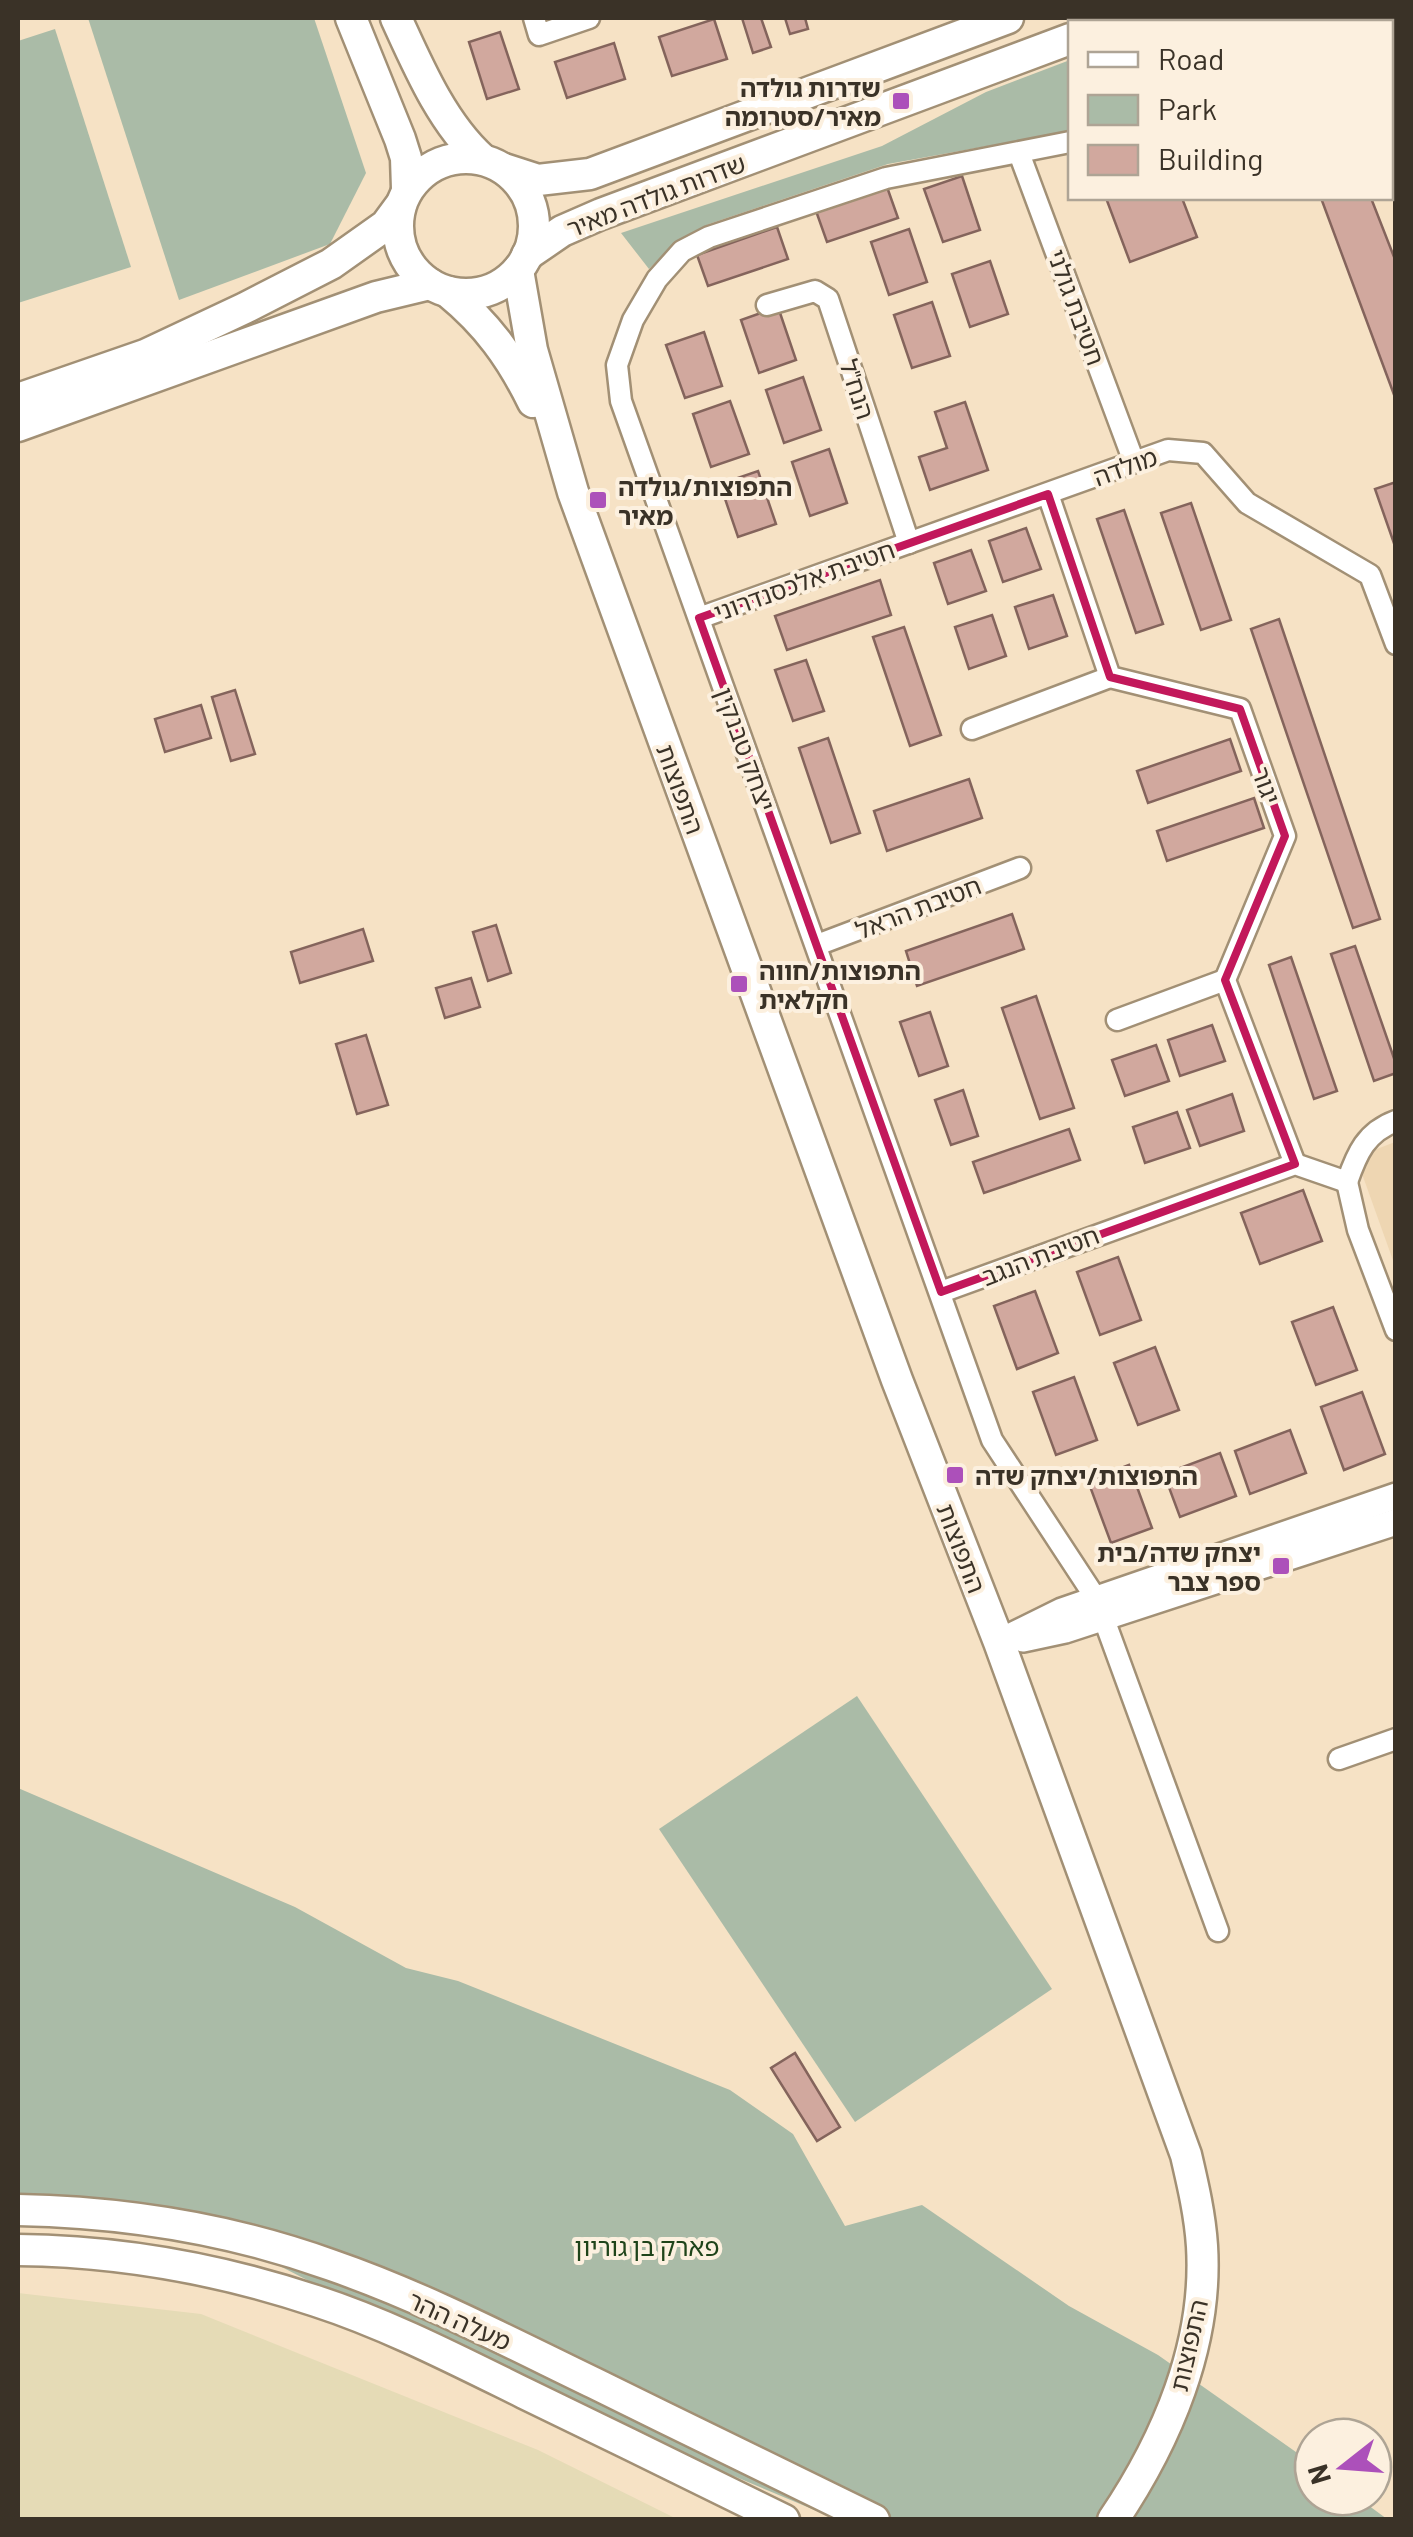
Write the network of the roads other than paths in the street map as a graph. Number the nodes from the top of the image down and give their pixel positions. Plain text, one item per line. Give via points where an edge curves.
1 (351, 18) edge
2 (396, 18) edge
3 (588, 18) edge
4 (1008, 18) edge
5 (536, 26) edge
6 (1068, 39) edge
7 (1068, 142) edge
8 (1019, 152) junction
9 (493, 164) junction
10 (404, 198) junction
11 (523, 263) junction
12 (439, 288) junction
13 (766, 305) dead end
14 (18, 400) edge
15 (18, 426) edge
16 (1134, 462) junction
17 (573, 492) junction
18 (1048, 494) junction
19 (908, 543) junction
20 (699, 618) junction
21 (1396, 644) edge
22 (1110, 677) junction
23 (972, 728) dead end
24 (1020, 868) dead end
25 (817, 946) junction
26 (1225, 980) junction
27 (1117, 1020) dead end
28 (1396, 1121) edge
29 (1295, 1164) junction
30 (1348, 1182) junction
31 (941, 1292) junction
32 (1396, 1330) edge
33 (1396, 1496) edge
34 (1396, 1522) edge
35 (1100, 1609) junction
36 (998, 1642) junction
37 (1396, 1739) edge
38 (1339, 1759) dead end
39 (1218, 1931) dead end
40 (18, 2210) edge
41 (18, 2250) edge
42 (1120, 2512) edge
43 (784, 2520) edge
44 (874, 2520) edge

1 - 10 main road via 406,158
2 - 9 main road via 448,119
3 - 5 street
4 - 9 main road, שדרות גולדה מאיר via 590,174 538,180
6 - 11 main road, שדרות גולדה מאיר via 601,214 562,231
7 - 8 street, יצחק טבנקין
8 - 16 street, חטיבת גולני
8 - 20 street, יצחק טבנקין via 886,178 709,236 682,250 656,279 617,364 622,401
9 - 10 main road via 460,157 440,162 421,173
9 - 11 main road via 518,182 534,217
10 - 12 main road via 397,228 402,250 413,269
10 - 14 main road via 386,225 331,264 145,355
11 - 12 main road via 486,291
11 - 17 main road, התפוצות via 532,350
12 - 15 main road via 376,297
12 - 17 main road, התפוצות via 474,313 504,348
13 - 19 street, הנח"ל via 815,291 828,299
16 - 18 street, מולדה
16 - 21 street, מולדה via 1168,450 1203,452 1247,503 1370,575
17 - 36 main road, התפוצות
18 - 19 street, מולדה
18 - 22 street
19 - 20 street, חטיבת אלכסנדרוני
20 - 25 street, יצחק טבנקין
22 - 23 street
22 - 26 street, יגור via 1240,709 1285,836
24 - 25 street, חטיבת הראל
25 - 31 street, יצחק טבנקין
26 - 27 street
26 - 29 street
28 - 30 street via 1378,1128 1358,1151
29 - 30 street
29 - 31 street, חטיבת הנגב
30 - 32 street via 1358,1230
31 - 35 street, יצחק טבנקין via 992,1440
33 - 35 street
34 - 35 street
35 - 36 street via 1042,1620
35 - 39 street, יצחק טבנקין
36 - 42 main road, התפוצות via 1186,2155 1198,2206 1202,2284 1190,2358 1159,2441
37 - 38 street
40 - 44 main road, מעלה ההר via 160,2222 330,2264 499,2337
41 - 43 main road, מעלה ההר via 154,2260 318,2301 482,2372

